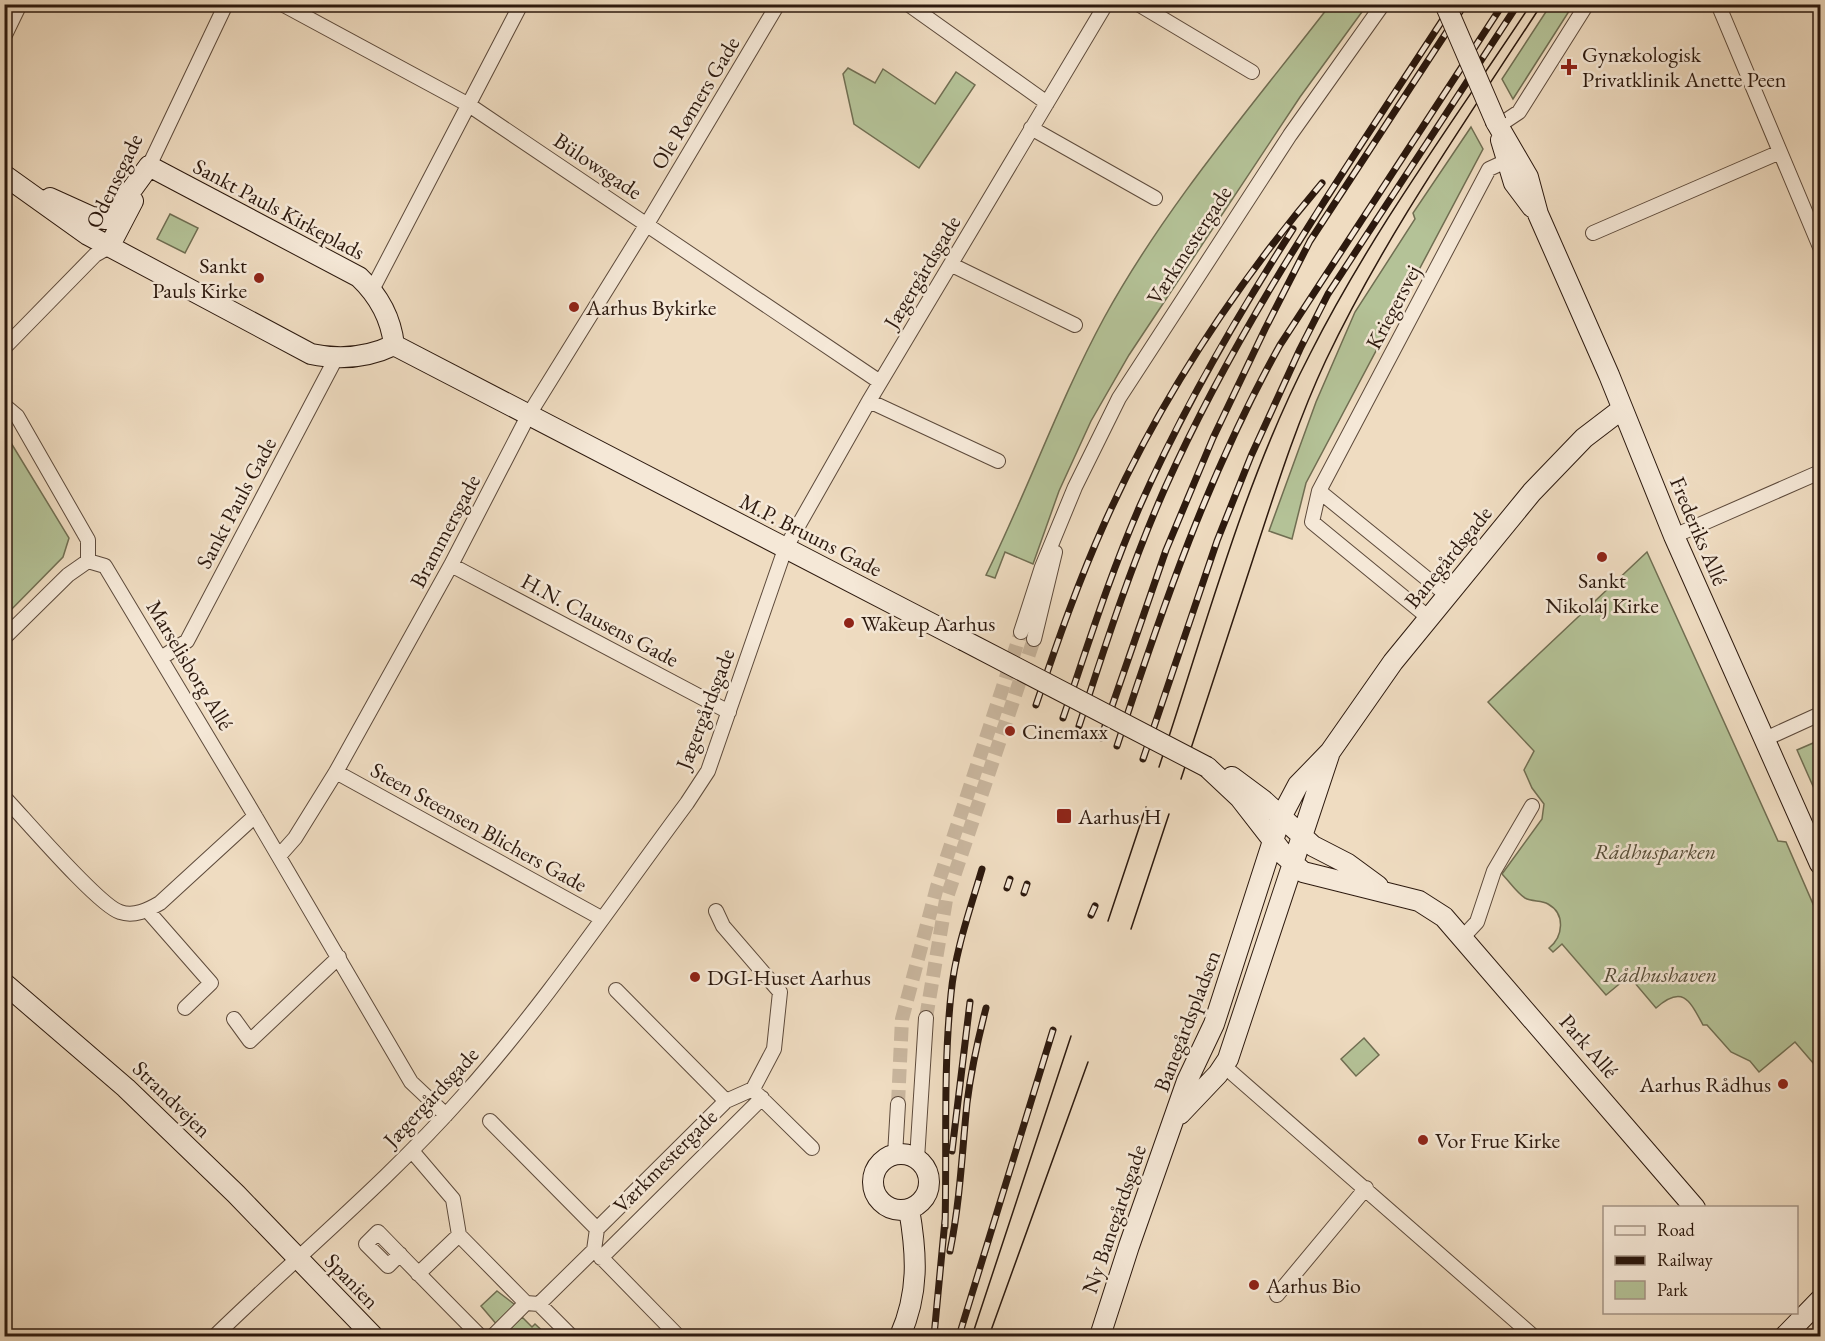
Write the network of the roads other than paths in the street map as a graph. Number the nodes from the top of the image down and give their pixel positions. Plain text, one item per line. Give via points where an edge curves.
1 (20, 4) edge
2 (226, 4) edge
3 (282, 4) edge
4 (521, 4) edge
5 (778, 4) edge
6 (908, 4) edge
7 (1106, 4) edge
8 (1138, 4) edge
9 (1383, 4) edge
10 (1445, 4) edge
11 (1587, 4) edge
12 (1718, 4) edge
13 (4, 37) edge
14 (1252, 72) dead end
15 (1047, 103) junction
16 (469, 105) junction
17 (1497, 124) junction
18 (1031, 128) junction
19 (1780, 152) junction
20 (1511, 158) junction
21 (148, 166) junction
22 (12, 179) edge
23 (1155, 198) dead end
24 (1821, 212) edge
25 (1807, 218) junction
26 (647, 224) junction
27 (1593, 233) dead end
28 (109, 247) junction
29 (1821, 247) edge
30 (952, 265) junction
31 (372, 290) junction
32 (1075, 326) dead end
33 (394, 345) junction
34 (4, 348) edge
35 (336, 358) junction
36 (880, 382) junction
37 (869, 401) junction
38 (4, 405) edge
39 (1622, 409) junction
40 (528, 416) junction
41 (998, 460) dead end
42 (1821, 472) edge
43 (1318, 491) junction
44 (1060, 526) junction
45 (1674, 536) junction
46 (785, 549) junction
47 (88, 561) junction
48 (451, 566) junction
49 (1447, 595) junction
50 (1429, 618) junction
51 (1021, 632) tunnel mouth
52 (4, 638) edge
53 (1034, 639) tunnel mouth
54 (161, 658) junction
55 (729, 712) junction
56 (1821, 714) edge
57 (1765, 739) junction
58 (1330, 752) junction
59 (1207, 767) junction
60 (336, 772) junction
61 (4, 797) edge
62 (1532, 806) dead end
63 (255, 816) junction
64 (1280, 819) junction
65 (1302, 838) junction
66 (1274, 842) junction
67 (279, 856) junction
68 (1821, 864) edge
69 (1293, 865) junction
70 (1384, 890) junction
71 (147, 910) junction
72 (716, 911) dead end
73 (602, 918) junction
74 (1462, 937) junction
75 (339, 957) junction
76 (4, 983) edge
77 (616, 990) dead end
78 (185, 1008) dead end
79 (926, 1018) tunnel mouth
80 (234, 1019) dead end
81 (1224, 1066) junction
82 (757, 1094) junction
83 (726, 1101) junction
84 (898, 1104) tunnel mouth
85 (446, 1115) junction
86 (1176, 1118) junction
87 (490, 1121) dead end
88 (812, 1148) dead end
89 (412, 1151) junction
90 (895, 1155) junction
91 (917, 1158) junction
92 (1366, 1188) junction
93 (1693, 1206) edge
94 (909, 1209) junction
95 (597, 1229) junction
96 (459, 1234) junction
97 (366, 1244) dead end
98 (598, 1254) junction
99 (298, 1259) junction
100 (418, 1274) junction
101 (1277, 1295) dead end
102 (1821, 1300) edge
103 (533, 1303) junction
104 (1793, 1328) edge
105 (1517, 1332) edge
106 (214, 1336) edge
107 (373, 1336) edge
108 (480, 1336) edge
109 (493, 1336) edge
110 (571, 1336) edge
111 (678, 1336) edge
112 (900, 1336) edge
113 (1100, 1336) edge
114 (1533, 1336) edge

1 - 13 street
2 - 21 street, Odensegade
3 - 16 street, Bülowsgade
4 - 16 street
5 - 26 street, Ole Rømers Gade
6 - 15 street
7 - 15 street, Jægergårdsgade
8 - 14 street
9 - 44 street, Værkmestergade via 1290,135 1136,368 1088,458
10 - 17 street, Frederiks Allé, bridge
11 - 17 street via 1519,112
12 - 19 street
15 - 18 street, Jægergårdsgade
16 - 26 street, Bülowsgade
16 - 31 street
17 - 20 street, Frederiks Allé
18 - 23 street
18 - 30 street, Jægergårdsgade
19 - 25 street
19 - 27 street
20 - 39 street, Frederiks Allé via 1528,177 1538,214
20 - 43 street, Kriegersvej via 1490,169
21 - 22 street via 114,214 103,220
21 - 28 street, Odensegade
21 - 31 street, Sankt Pauls Kirkeplads via 344,268
22 - 28 street via 70,224
24 - 25 street
25 - 29 street
26 - 36 street, Bülowsgade
26 - 40 street, Brammersgade
28 - 34 street, Odensegade via 95,255
28 - 35 street via 301,349
30 - 32 street
30 - 36 street, Jægergårdsgade
31 - 33 street, Sankt Pauls Kirkeplads via 392,328
33 - 35 street via 376,354
33 - 40 street, M.P. Bruuns Gade
35 - 54 street, Sankt Pauls Gade via 188,641
36 - 37 street, Jægergårdsgade
37 - 41 street
37 - 46 street, Jægergårdsgade
38 - 47 street via 17,416 88,540
39 - 45 street, Frederiks Allé
39 - 49 street, Banegårdsgade via 1563,458
40 - 46 street, M.P. Bruuns Gade
40 - 48 street, Brammersgade
42 - 45 street
43 - 49 street
43 - 50 street, Kriegersvej via 1312,522
44 - 51 street, Værkmestergade
44 - 53 street, Værkmestergade
45 - 57 street, Frederiks Allé
46 - 55 street, Jægergårdsgade
46 - 59 street, M.P. Bruuns Gade, bridge
47 - 52 street via 68,575
47 - 54 street, Marselisborg Allé via 105,566
48 - 55 street, H.N. Clausens Gade
48 - 60 street, Brammersgade
49 - 50 street, Banegårdsgade
50 - 58 street, Banegårdsgade
54 - 63 street, Marselisborg Allé
55 - 73 street, Jægergårdsgade via 708,771
56 - 57 street
57 - 68 street, Frederiks Allé
58 - 64 street, Banegårdsgade via 1300,782
58 - 65 street, Banegårdsgade
59 - 64 street via 1238,780
59 - 66 street via 1244,802
60 - 67 street, Brammersgade via 295,838
60 - 73 street, Steen Steensen Blichers Gade
61 - 71 street via 109,906 132,914
62 - 74 street via 1494,872 1477,922
63 - 67 street, Marselisborg Allé
63 - 71 street via 160,903
64 - 65 street
64 - 66 street, Banegårdspladsen
65 - 69 street, Banegårdspladsen
65 - 70 street
66 - 69 street
66 - 86 street, Banegårdspladsen via 1214,1024 1187,1082
67 - 75 street, Marselisborg Allé
69 - 70 street via 1323,878
69 - 81 street, Banegårdspladsen
70 - 74 street, Park Allé via 1419,901 1444,917
71 - 78 street via 211,983
72 - 82 street, Værkmestergade via 723,926 780,992 774,1048
73 - 85 street, Jægergårdsgade via 520,1029
74 - 93 street, Park Allé
75 - 80 street via 250,1041
75 - 85 street, Marselisborg Allé via 411,1082
76 - 99 street, Strandvejen via 126,1088
77 - 83 street, Værkmestergade
79 - 91 street
81 - 86 street, Banegårdspladsen
81 - 92 street
82 - 83 street, Værkmestergade
82 - 88 street
82 - 98 street, Værkmestergade
83 - 95 street, Værkmestergade
84 - 90 street
85 - 89 street, Jægergårdsgade
86 - 113 street, Ny Banegårdsgade
87 - 95 street, Værkmestergade
89 - 96 street via 453,1199
89 - 99 street, Jægergårdsgade
90 - 91 street
90 - 94 street via 876,1169 874,1185 886,1205
91 - 94 street via 924,1165 929,1182 924,1198
92 - 101 street
92 - 105 street
94 - 112 street via 916,1247 916,1280
95 - 98 street, Værkmestergade
96 - 100 street
96 - 103 street
97 - 100 street via 388,1266 400,1254
98 - 103 street
98 - 111 street
99 - 106 street, Jægergårdsgade
99 - 107 street, Spanien
100 - 108 street
102 - 104 street
103 - 109 street
103 - 110 street
105 - 114 street

